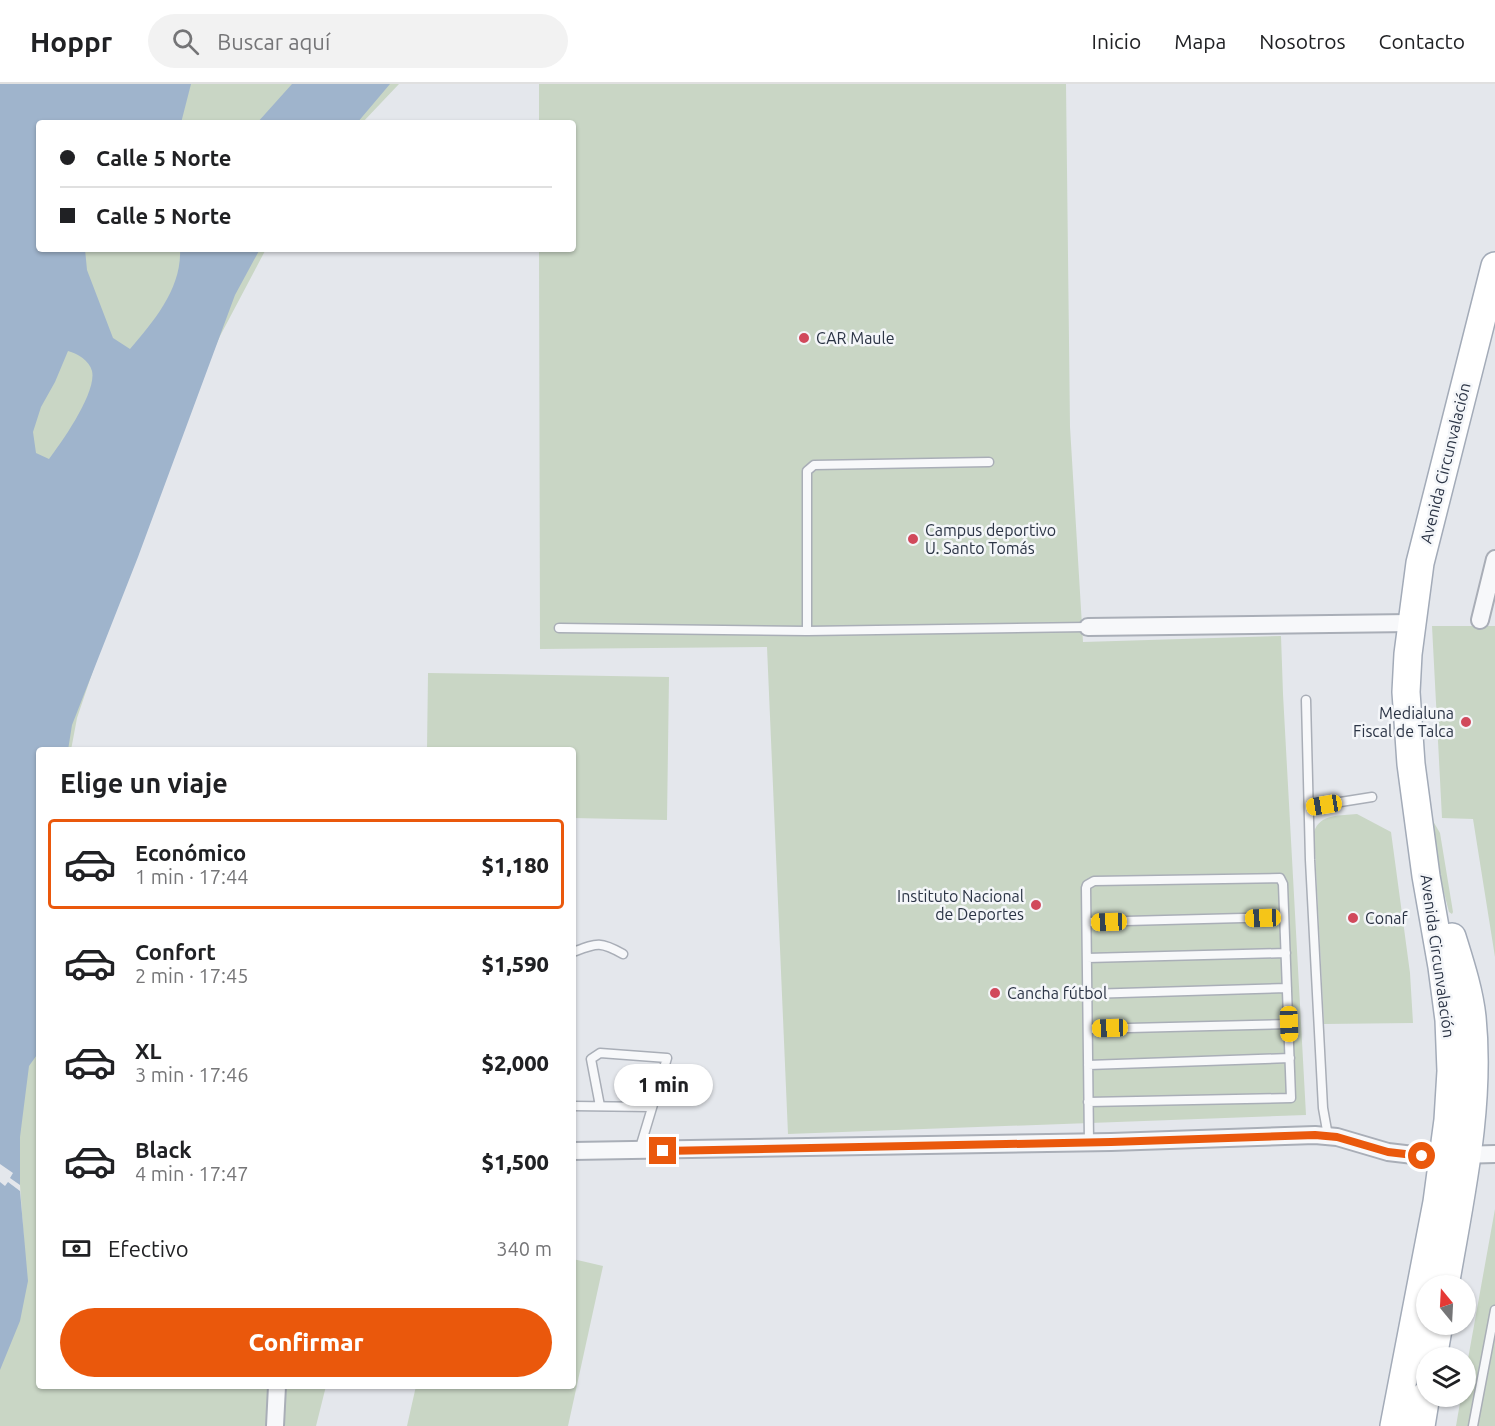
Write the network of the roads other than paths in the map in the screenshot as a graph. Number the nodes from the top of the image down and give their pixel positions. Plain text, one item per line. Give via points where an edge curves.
1 (1495, 266) edge
2 (988, 462) dead end
3 (1495, 563) edge
4 (1480, 620) dead end
5 (1411, 623) junction
6 (1088, 627) joint
7 (559, 628) dead end
8 (807, 631) junction
9 (1306, 700) dead end
10 (1371, 797) dead end
11 (1309, 807) junction
12 (1284, 917) junction
13 (1087, 922) junction
14 (576, 951) edge
15 (1286, 953) junction
16 (623, 954) dead end
17 (1087, 958) junction
18 (1287, 988) junction
19 (1087, 994) junction
20 (1289, 1024) junction
21 (1088, 1029) junction
22 (1290, 1059) junction
23 (1088, 1065) junction
24 (1088, 1102) junction
25 (576, 1106) edge
26 (600, 1106) junction
27 (652, 1107) junction
28 (1328, 1136) junction
29 (1089, 1142) junction
30 (576, 1151) edge
31 (639, 1151) junction
32 (1495, 1154) edge
33 (1455, 1155) junction
34 (1446, 1275) edge
35 (1495, 1310) edge
36 (277, 1389) edge
37 (1424, 1407) edge
38 (275, 1426) edge
39 (1394, 1426) edge
40 (1421, 1426) edge
41 (1473, 1426) edge

1 - 5 main road, Avenida Circunvalación via 1420,563
2 - 8 lane via 810,467
3 - 4 street
5 - 6 street
5 - 33 main road, Avenida Circunvalación via 1406,692 1408,730 1442,967 1451,1051 1448,1120
6 - 8 lane
7 - 8 lane
9 - 11 lane
10 - 11 lane
11 - 28 lane via 1321,1077
12 - 13 lane
12 - 13 lane via 1283,884 1278,877 1094,881 1086,888
12 - 15 lane
13 - 17 lane
14 - 16 lane via 605,944
15 - 17 lane
15 - 18 lane
17 - 19 lane
18 - 19 lane
18 - 20 lane
19 - 21 lane
20 - 21 lane
20 - 22 lane
21 - 23 lane
22 - 23 lane
22 - 24 lane via 1289,1099
23 - 24 lane
24 - 29 lane
25 - 26 lane
26 - 27 lane
26 - 27 lane via 591,1059 600,1053 667,1058
27 - 31 lane
28 - 29 street
28 - 33 street via 1388,1152
29 - 31 street
30 - 31 street
32 - 33 street
33 - 34 main road, Avenida Circunvalación
33 - 39 main road, Avenida Circunvalación via 1437,1202
35 - 41 lane
36 - 38 street
37 - 40 main road

